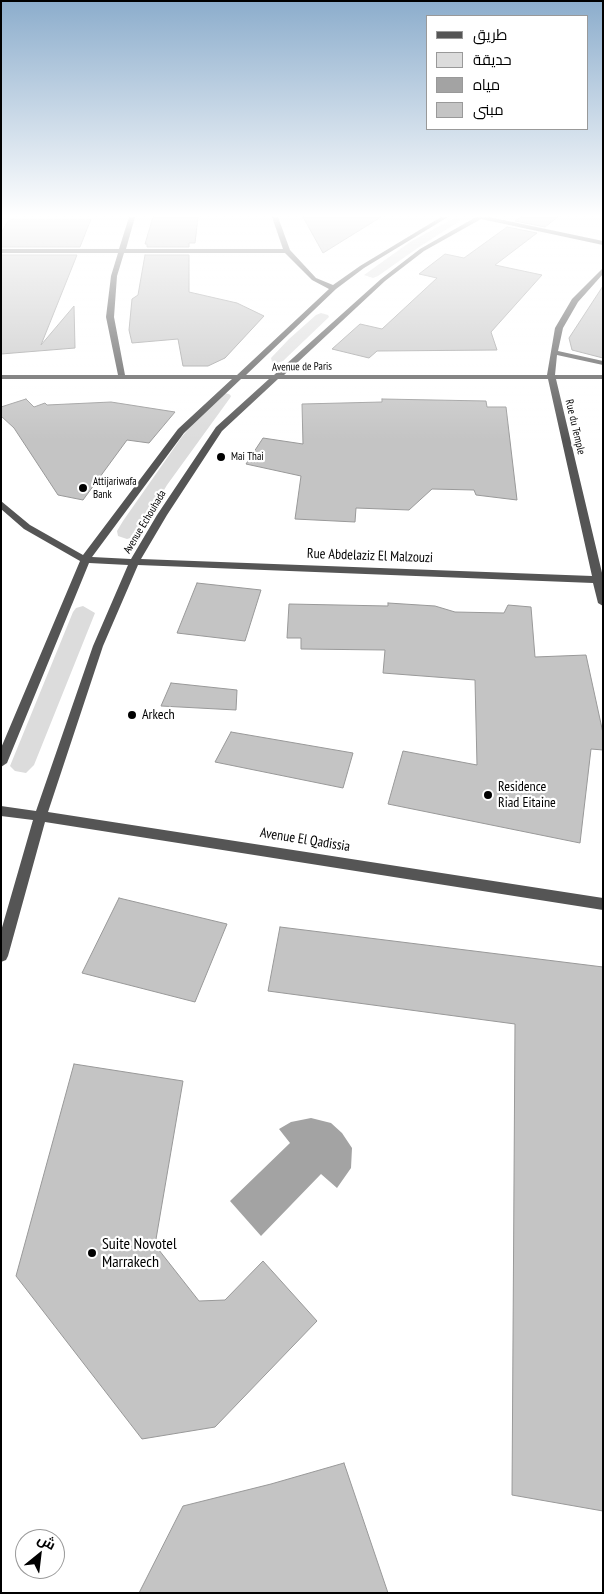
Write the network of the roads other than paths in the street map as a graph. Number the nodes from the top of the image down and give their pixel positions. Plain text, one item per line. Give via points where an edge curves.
1 (112, 291) edge
2 (330, 291) edge
3 (371, 291) edge
4 (585, 291) edge
5 (554, 352) junction
6 (603, 363) edge
7 (122, 376) junction
8 (552, 377) junction
9 (603, 377) edge
10 (1, 378) edge
11 (239, 378) junction
12 (277, 378) junction
13 (1, 504) edge
14 (85, 560) junction
15 (135, 561) junction
16 (600, 580) edge
17 (603, 603) edge
18 (1, 763) edge
19 (1, 811) edge
20 (41, 815) junction
21 (603, 904) edge
22 (1, 956) edge

1 - 7 street via 110,317
2 - 11 street, Avenue Echouhada
3 - 12 street, Avenue Echouhada
4 - 5 street, Rue du Temple via 559,328
5 - 6 street
5 - 8 street, Rue du Temple
7 - 10 street, Avenue de Paris
7 - 11 street, Avenue de Paris
8 - 9 street, Avenue de Paris
8 - 12 street, Avenue de Paris
8 - 16 street, Rue du Temple
11 - 12 street, Avenue de Paris
11 - 14 street, Avenue Echouhada via 181,431
12 - 15 street, Avenue Echouhada via 219,429
13 - 14 street via 28,527
14 - 15 street, Rue Abdelaziz El Malzouzi
14 - 18 street, Avenue Echouhada
15 - 16 street, Rue Abdelaziz El Malzouzi
15 - 20 street, Avenue Echouhada via 98,646
16 - 17 street, Rue du Temple
19 - 20 street, Avenue El Qadissia
20 - 21 street, Avenue El Qadissia
20 - 22 street, Avenue Echouhada

